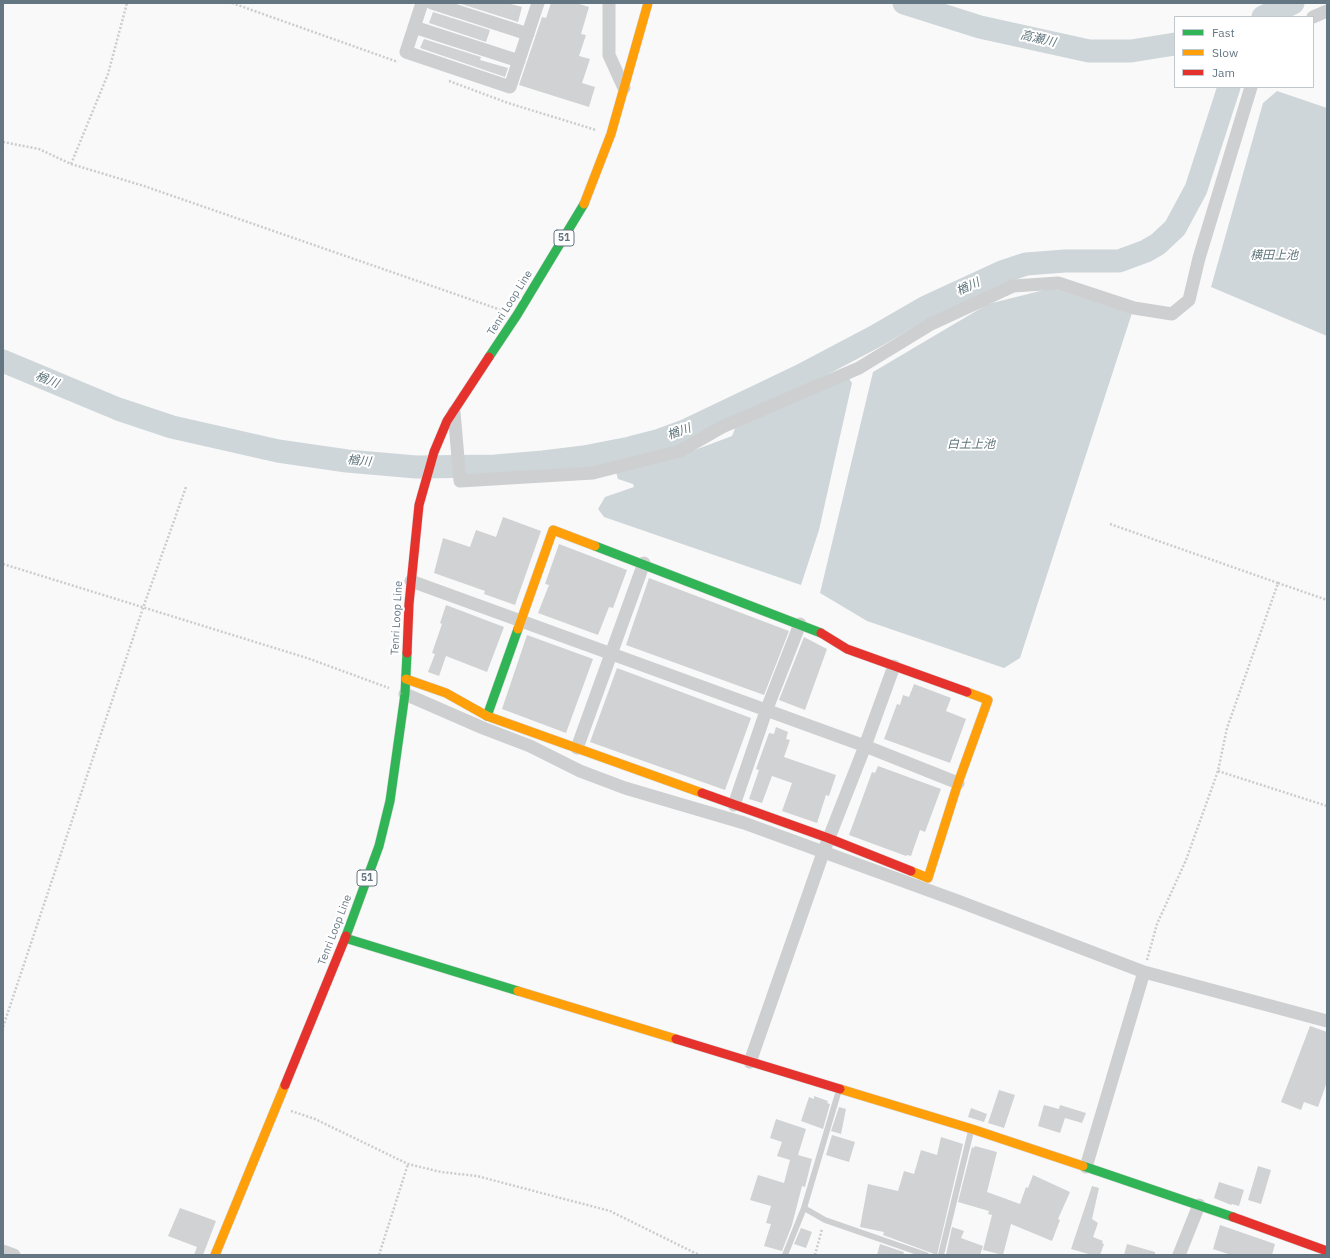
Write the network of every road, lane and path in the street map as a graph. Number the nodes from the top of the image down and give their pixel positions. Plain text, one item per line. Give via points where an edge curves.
1 (127, 3) edge
2 (422, 3) edge
3 (432, 3) edge
4 (609, 3) edge
5 (648, 3) edge
6 (535, 4) edge
7 (1327, 11) edge
8 (1314, 17) edge
9 (414, 27) junction
10 (528, 34) junction
11 (519, 61) junction
12 (624, 88) junction
13 (1251, 88) edge
14 (3, 142) edge
15 (71, 164) junction
16 (517, 315) junction
17 (454, 411) junction
18 (186, 487) dead end
19 (1110, 524) dead end
20 (644, 563) junction
21 (3, 564) edge
22 (411, 581) junction
23 (1278, 583) junction
24 (1327, 600) edge
25 (143, 608) junction
26 (520, 621) junction
27 (800, 624) junction
28 (611, 653) junction
29 (894, 666) junction
30 (406, 679) junction
31 (405, 694) junction
32 (766, 711) junction
33 (487, 716) junction
34 (865, 746) junction
35 (577, 748) junction
36 (1218, 771) junction
37 (958, 783) junction
38 (734, 805) junction
39 (1327, 806) edge
40 (828, 838) junction
41 (823, 852) junction
42 (345, 938) junction
43 (1144, 972) junction
44 (1327, 1021) edge
45 (3, 1027) edge
46 (750, 1062) junction
47 (840, 1089) junction
48 (277, 1107) junction
49 (972, 1129) junction
50 (408, 1164) junction
51 (1086, 1167) junction
52 (1199, 1205) junction
53 (804, 1208) junction
54 (825, 1220) junction
55 (3, 1251) edge
56 (1327, 1251) edge
57 (14, 1255) edge
58 (215, 1255) edge
59 (379, 1255) edge
60 (699, 1255) edge
61 (785, 1255) edge
62 (815, 1255) edge
63 (926, 1255) edge
64 (941, 1255) edge
65 (1179, 1255) edge

1 - 15 path via 108,74
2 - 9 street
3 - 10 street
4 - 12 street via 609,55
5 - 12 street, Tenri Loop Line / 51
6 - 10 street
7 - 8 street
9 - 11 street
9 - 11 street via 406,52 510,88
10 - 11 street
12 - 16 street, Tenri Loop Line / 51 via 611,134 582,210
13 - 17 street via 1199,258 1189,300 1172,314 1134,308 1058,283 1013,286 931,324 859,368 722,427 680,451 593,473 460,481
14 - 15 path via 39,150
15 - 16 path via 144,186
16 - 17 street, Tenri Loop Line / 51
17 - 22 street, Tenri Loop Line / 51 via 447,421 426,477 419,505
18 - 25 path
19 - 23 path
20 - 26 street via 553,530
20 - 27 street
20 - 28 street
21 - 25 path
22 - 26 street
22 - 30 street, Tenri Loop Line / 51
23 - 24 path
23 - 36 path via 1227,728
25 - 31 path via 307,658
25 - 45 path
26 - 28 street
26 - 33 street
27 - 29 street via 847,649
27 - 32 street
28 - 32 street
28 - 35 street
29 - 34 street
29 - 37 street via 988,700
30 - 31 street, Tenri Loop Line / 51
30 - 33 street via 446,693
31 - 41 street via 530,746 580,771 625,788 744,823
31 - 42 street, Tenri Loop Line / 51 via 390,801 379,846
32 - 34 street
32 - 38 street
33 - 35 street
34 - 37 street
34 - 40 street
35 - 38 street
36 - 39 path
36 - 43 path via 1186,860 1157,924
37 - 40 street via 928,878
38 - 40 street
40 - 41 street
41 - 43 street
41 - 46 street
42 - 46 street
42 - 48 street, Tenri Loop Line / 51
43 - 44 street
43 - 51 street
46 - 47 street
47 - 49 street
47 - 53 lane
48 - 50 path via 315,1118
48 - 58 street, Tenri Loop Line / 51
49 - 51 street
49 - 64 lane
50 - 59 path
50 - 60 path via 440,1172 477,1176 610,1211
51 - 52 street
52 - 56 street
52 - 65 street
53 - 54 lane
53 - 61 lane
54 - 62 path
54 - 63 lane
55 - 57 street

